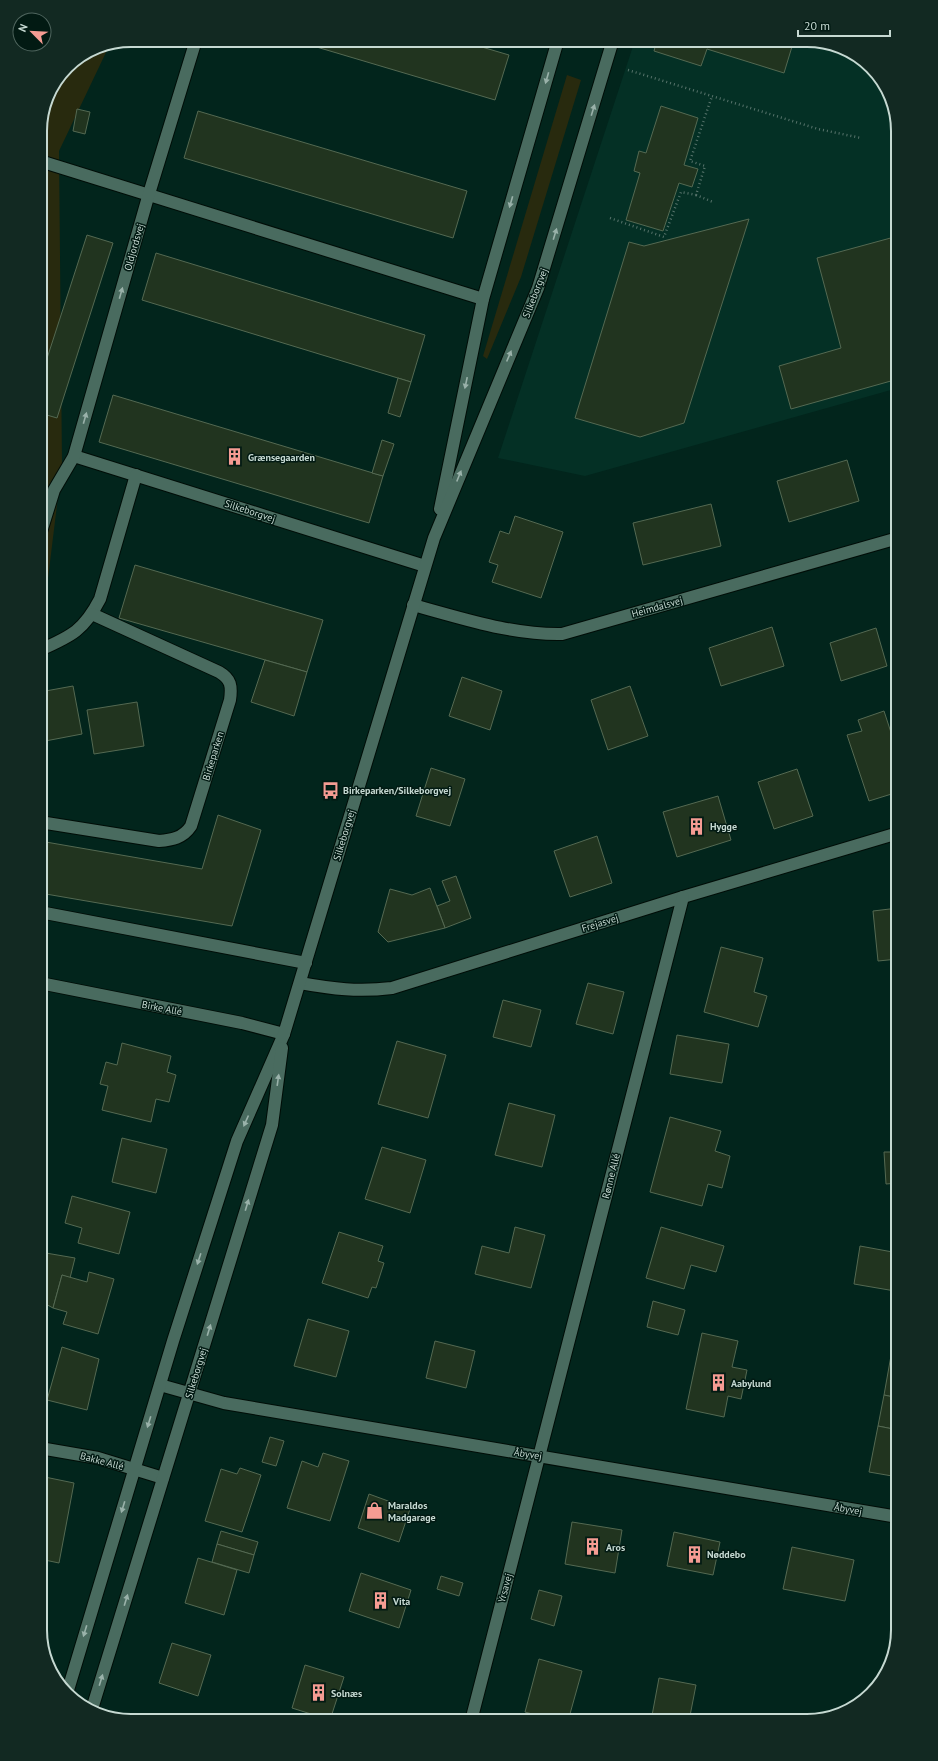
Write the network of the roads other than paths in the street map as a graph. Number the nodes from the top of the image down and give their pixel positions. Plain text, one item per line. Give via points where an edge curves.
1 (194, 47) edge
2 (556, 47) edge
3 (611, 47) edge
4 (47, 164) edge
5 (148, 196) junction
6 (483, 299) junction
7 (74, 456) junction
8 (136, 475) junction
9 (47, 512) edge
10 (434, 538) junction
11 (891, 540) edge
12 (425, 566) junction
13 (413, 605) junction
14 (92, 614) junction
15 (47, 647) edge
16 (47, 823) edge
17 (891, 835) edge
18 (683, 897) junction
19 (47, 913) edge
20 (306, 963) junction
21 (300, 983) junction
22 (47, 984) edge
23 (284, 1034) junction
24 (160, 1385) junction
25 (190, 1394) junction
26 (47, 1449) edge
27 (540, 1456) junction
28 (134, 1470) junction
29 (163, 1478) junction
30 (891, 1516) edge
31 (69, 1686) edge
32 (93, 1705) edge
33 (473, 1714) edge

1 - 5 street, Oldjordsvej
2 -> 6 street, Silkeborgvej
10 -> 3 street, Silkeborgvej via 538,288
4 - 5 street
5 - 6 street
7 -> 5 street, Oldjordsvej
6 -> 10 street, Silkeborgvej
7 - 8 street, Silkeborgvej
7 - 9 street, Oldjordsvej via 54,490
8 - 12 street, Silkeborgvej
8 - 14 street via 100,599
10 - 12 street, Silkeborgvej
11 - 13 street, Heimdalsvej via 562,634 536,634 497,627
12 - 13 street, Silkeborgvej
13 - 20 street, Silkeborgvej
14 - 15 street via 82,628
14 - 16 street, Birkeparken via 226,676 231,683 230,700 187,832 170,840 159,841
17 - 18 street, Frejasvej
18 - 21 street, Frejasvej via 392,988 366,991 339,990
18 - 27 street, Rønne Allé
19 - 20 street
20 - 21 street, Silkeborgvej
21 - 23 street, Silkeborgvej
22 - 23 street, Birke Allé via 242,1023
23 -> 24 street, Silkeborgvej via 237,1140
25 -> 23 street, Silkeborgvej via 272,1125
24 - 25 street, Åbyvej
24 -> 28 street, Silkeborgvej
25 - 27 street, Åbyvej via 224,1403
25 - 29 street, Silkeborgvej
26 - 28 street, Bakke Allé via 98,1458
27 - 30 street, Åbyvej
27 - 33 street, Yrsavej
28 - 29 street, Bakke Allé
28 -> 31 street, Silkeborgvej
32 -> 29 street, Silkeborgvej

